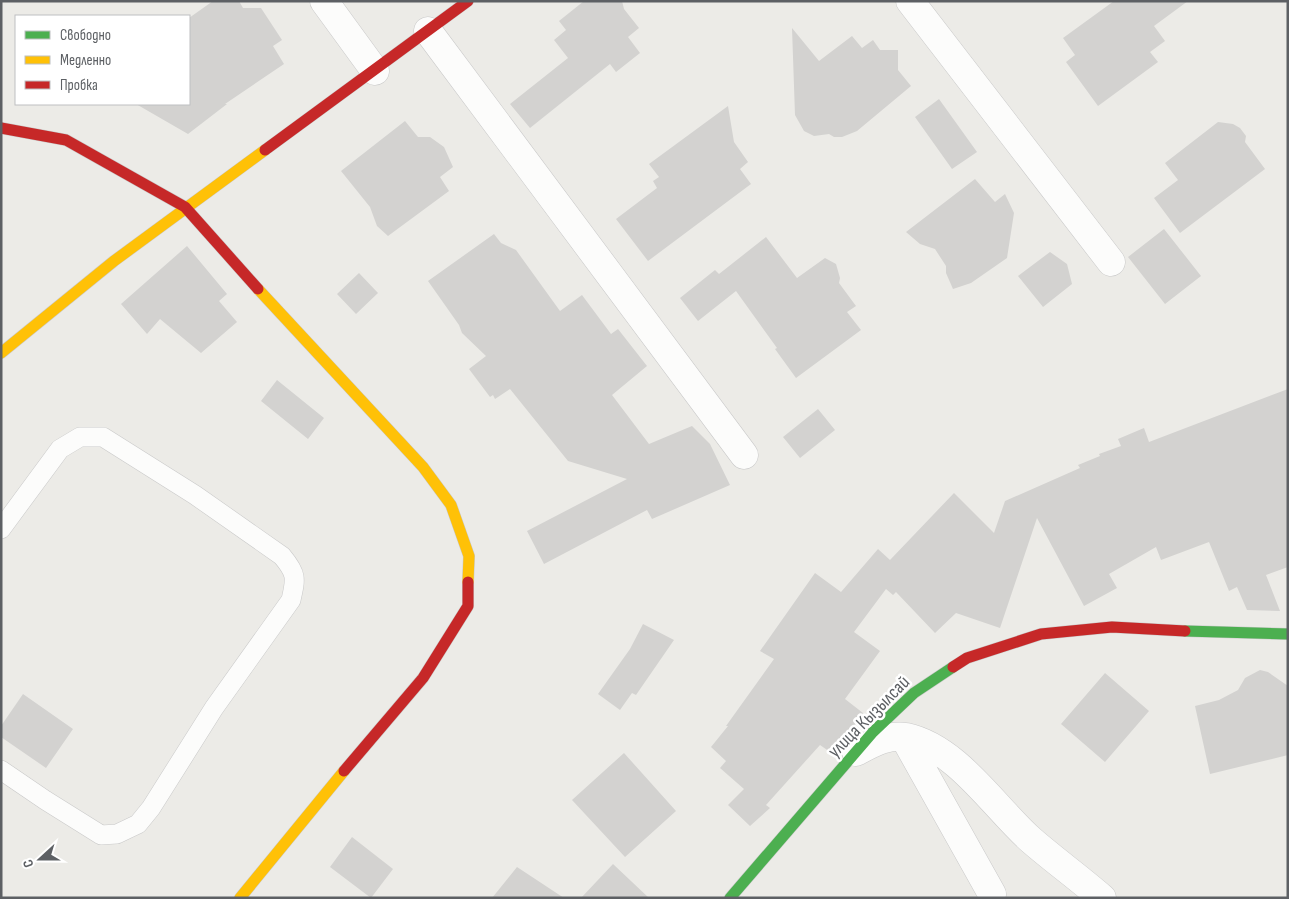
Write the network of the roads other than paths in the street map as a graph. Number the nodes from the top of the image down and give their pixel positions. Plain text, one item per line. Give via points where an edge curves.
1 (324, 1) edge
2 (468, 1) edge
3 (910, 1) edge
4 (428, 31) junction
5 (375, 72) junction
6 (1, 128) edge
7 (185, 207) junction
8 (1111, 262) dead end
9 (1, 353) edge
10 (744, 455) dead end
11 (1, 529) edge
12 (1288, 634) edge
13 (904, 737) junction
14 (856, 752) junction
15 (1, 770) edge
16 (992, 894) dead end
17 (240, 898) edge
18 (730, 898) edge
19 (1102, 898) edge

1 - 5 street
2 - 4 street
3 - 8 street
4 - 5 street
4 - 10 street
5 - 7 street
6 - 7 street via 66,140
7 - 9 street
7 - 17 street via 423,467 450,505 469,556 468,606 423,678
11 - 15 lane via 60,449 80,437 103,437 282,556 293,569 294,584 291,600 214,708 138,824 117,834 101,835
12 - 14 street, улица Кызылсай via 1112,627 1041,634 967,658 914,694
13 - 14 street via 881,739
13 - 16 street
13 - 19 street via 927,743 964,770 1030,839
14 - 18 street, улица Кызылсай

